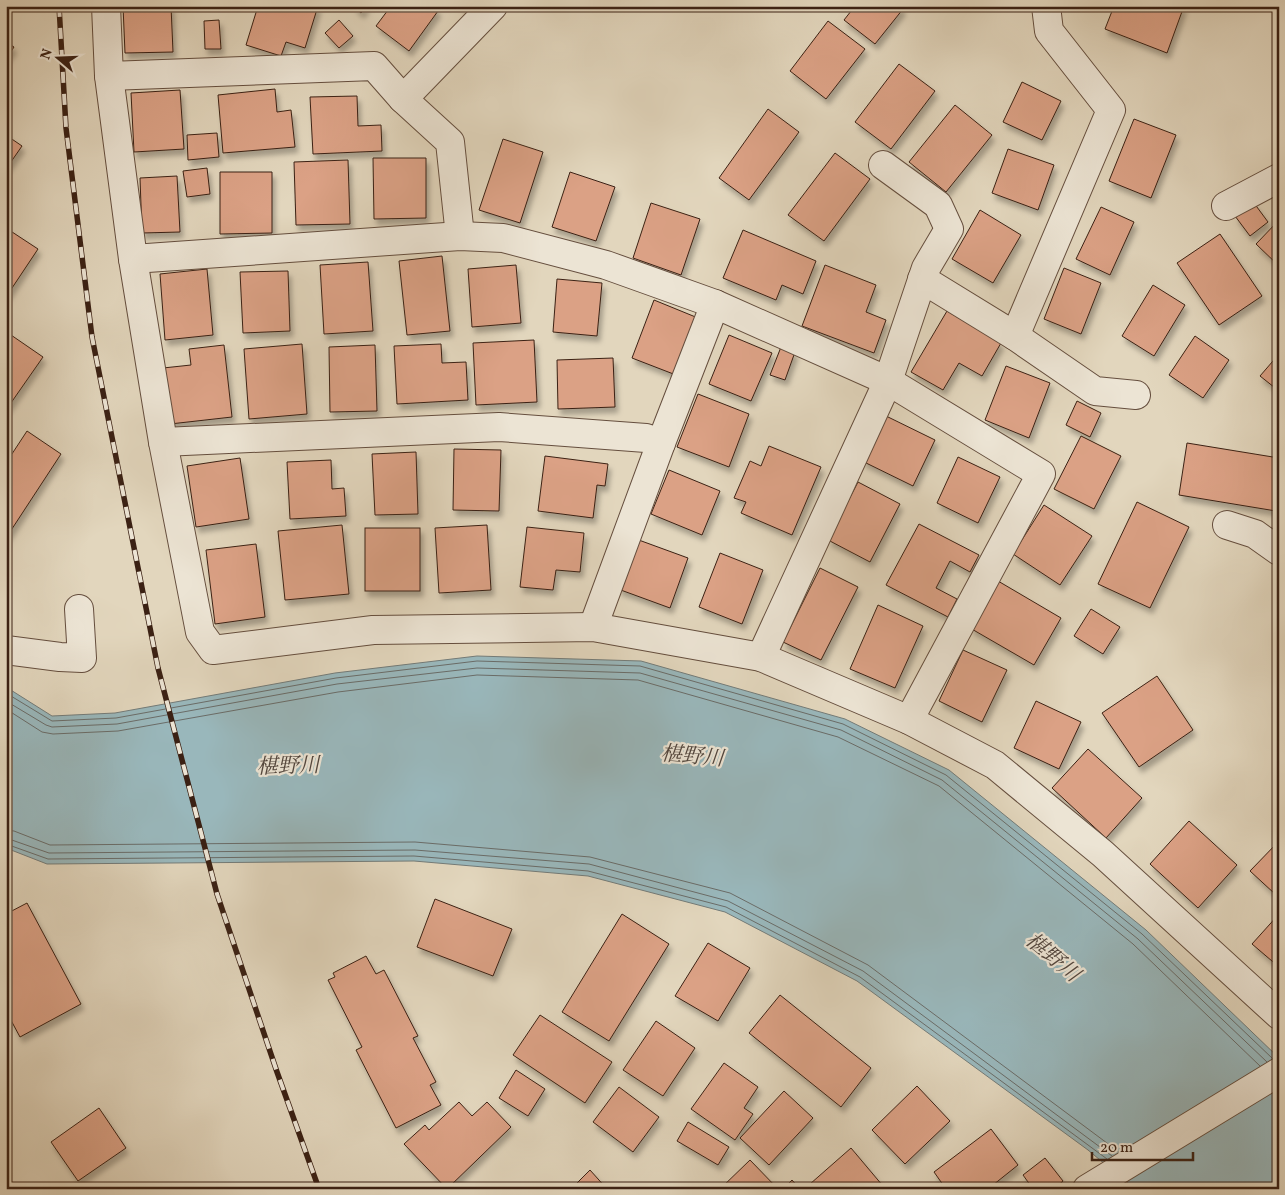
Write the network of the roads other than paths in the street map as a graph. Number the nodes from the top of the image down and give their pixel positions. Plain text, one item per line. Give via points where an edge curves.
1 (106, 6) edge
2 (493, 6) edge
3 (1046, 6) edge
4 (109, 76) junction
5 (403, 98) junction
6 (883, 165) dead end
7 (1279, 178) edge
8 (1226, 206) dead end
9 (460, 236) junction
10 (133, 259) junction
11 (922, 279) junction
12 (715, 304) junction
13 (1015, 336) junction
14 (888, 381) junction
15 (1136, 395) dead end
16 (163, 442) junction
17 (660, 443) junction
18 (1227, 525) dead end
19 (1279, 551) edge
20 (79, 609) dead end
21 (593, 627) junction
22 (6, 650) edge
23 (761, 657) junction
24 (909, 720) junction
25 (1279, 1015) edge
26 (1279, 1072) edge
27 (1098, 1182) edge

1 - 4 street
2 - 5 street
3 - 13 street via 1049,31 1111,110
4 - 5 street via 374,66
4 - 10 street
5 - 9 street via 450,142
6 - 11 street via 938,205 949,229
7 - 8 street
9 - 10 street
9 - 12 street via 503,238 606,266
10 - 16 street
11 - 13 street
11 - 14 street
12 - 14 street
12 - 17 street
13 - 15 street via 1094,391
14 - 23 street
14 - 24 street via 1041,474
16 - 17 street via 499,427 646,438
16 - 21 street via 200,632 213,650 374,630
17 - 21 street
18 - 19 street via 1255,534
20 - 22 street via 82,658
21 - 23 street
23 - 24 street
24 - 25 street via 995,765 1102,854
26 - 27 street

